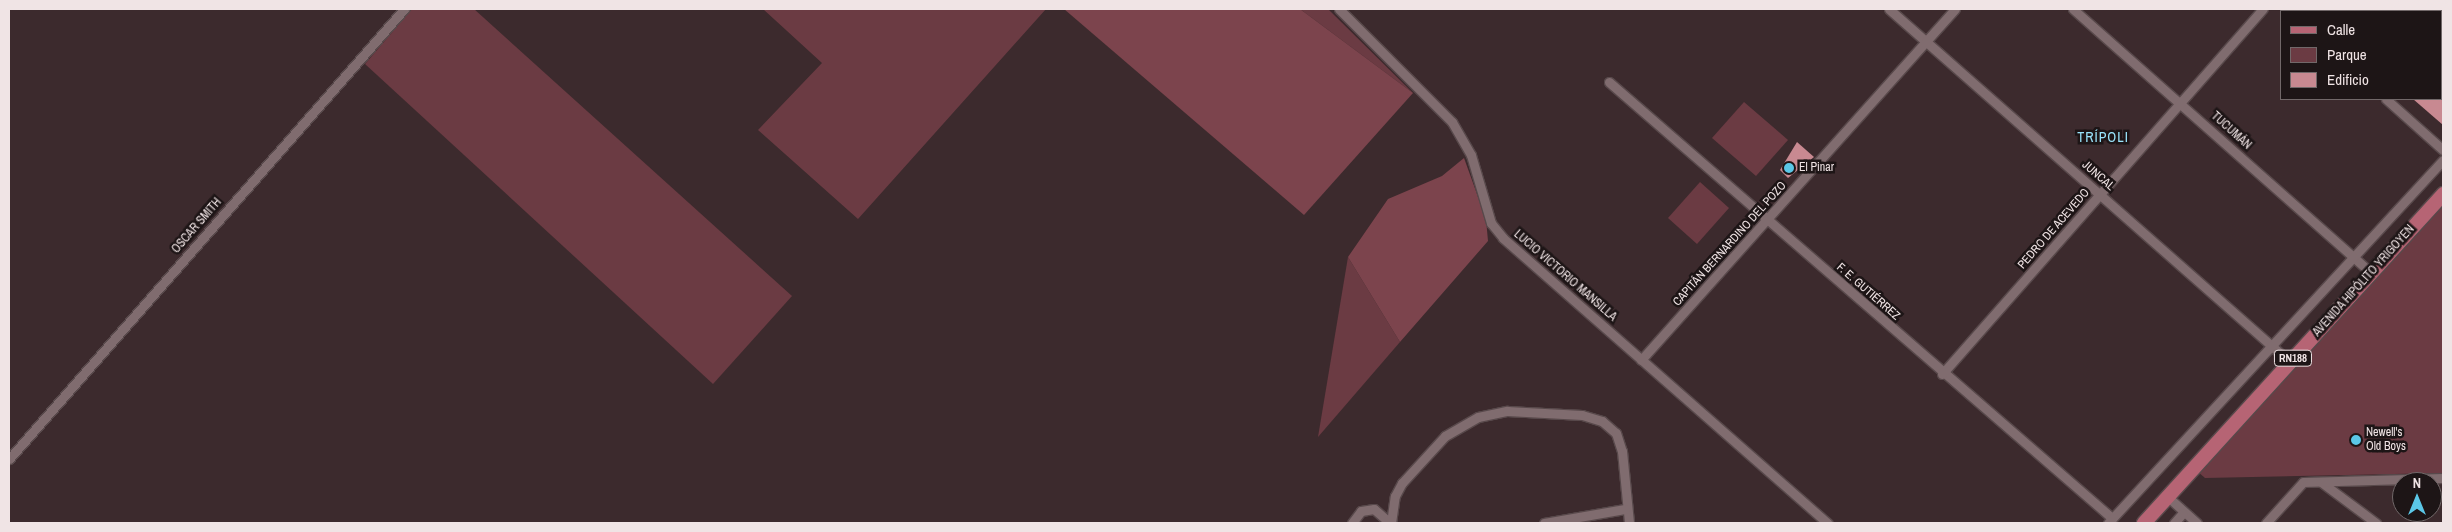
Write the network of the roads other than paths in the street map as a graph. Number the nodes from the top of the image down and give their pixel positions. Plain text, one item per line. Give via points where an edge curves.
1 (404, 9) edge
2 (1339, 9) edge
3 (1889, 9) edge
4 (1955, 9) edge
5 (2073, 9) edge
6 (2263, 9) edge
7 (1927, 41) junction
8 (1610, 82) dead end
9 (2387, 100) edge
10 (2181, 103) junction
11 (2443, 150) edge
12 (2443, 160) edge
13 (2443, 194) edge
14 (2101, 195) junction
15 (1768, 221) junction
16 (2354, 259) junction
17 (2371, 273) junction
18 (2272, 345) junction
19 (1642, 360) junction
20 (2290, 362) junction
21 (1942, 374) junction
22 (9, 459) edge
23 (2443, 478) edge
24 (2321, 482) junction
25 (2168, 497) junction
26 (1625, 509) junction
27 (2183, 513) junction
28 (2110, 521) edge
29 (1352, 523) edge
30 (1390, 523) edge
31 (1544, 523) edge
32 (1628, 523) edge
33 (1827, 523) edge
34 (2144, 523) edge
35 (2174, 523) edge
36 (2197, 523) edge
37 (2266, 523) edge
38 (2376, 523) edge

1 - 22 street, OSCAR SMITH
2 - 19 street, LUCIO VICTORIO MANSILLA via 1452,122 1471,155 1491,223 1502,238
3 - 7 street, JUNCAL
4 - 7 street, CAPITÁN BERNARDINO DEL POZO
5 - 10 street, TUCUMÁN
6 - 10 street, PEDRO DE ACEVEDO
7 - 14 street, JUNCAL
7 - 15 street, CAPITÁN BERNARDINO DEL POZO
8 - 15 street, F. E. GUTIÉRREZ
9 - 11 street
10 - 14 street, PEDRO DE ACEVEDO
10 - 16 street, TUCUMÁN
12 - 16 street
13 - 17 main road, AVENIDA HIPÓLITO YRIGOYEN / RN188
14 - 18 street, JUNCAL
14 - 21 street, PEDRO DE ACEVEDO
15 - 19 street, CAPITÁN BERNARDINO DEL POZO
15 - 21 street, F. E. GUTIÉRREZ
16 - 17 street, TUCUMÁN
16 - 18 street
17 - 20 main road, AVENIDA HIPÓLITO YRIGOYEN / RN188
18 - 20 street, JUNCAL
18 - 28 street
19 - 33 street, LUCIO VICTORIO MANSILLA
20 - 25 main road, AVENIDA HIPÓLITO YRIGOYEN / RN188
21 - 28 street, F. E. GUTIÉRREZ
23 - 24 street
24 - 37 street via 2300,484
24 - 38 street
25 - 27 street
25 - 34 main road, AVENIDA HIPÓLITO YRIGOYEN / RN188
26 - 30 street via 1622,451 1616,433 1602,421 1582,415 1507,411 1478,417 1445,436 1402,483 1395,496
26 - 31 street
26 - 32 street
27 - 35 street
27 - 36 street
29 - 30 street via 1361,511 1374,509

